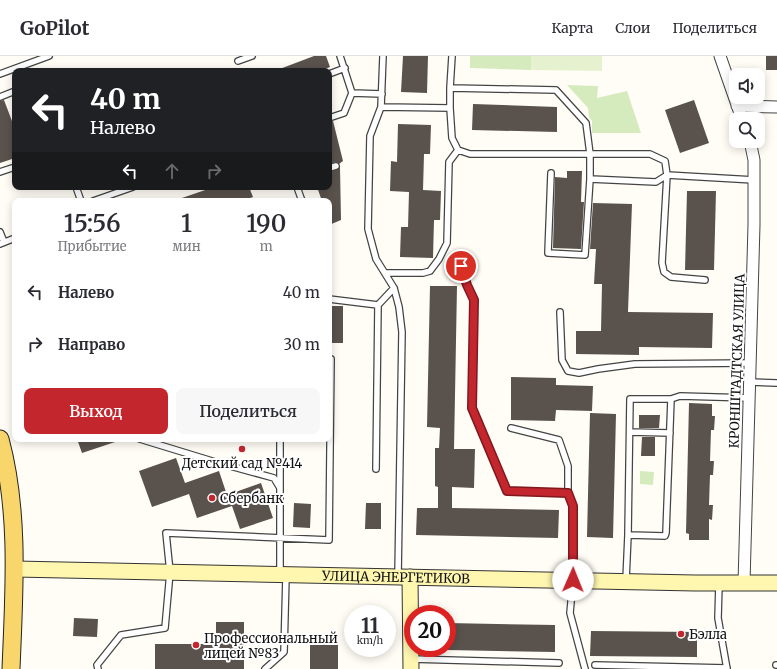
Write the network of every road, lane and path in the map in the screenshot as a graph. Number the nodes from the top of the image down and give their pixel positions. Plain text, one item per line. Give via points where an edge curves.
1 (49, 56) edge
2 (252, 56) edge
3 (340, 56) edge
4 (383, 56) edge
5 (452, 56) edge
6 (720, 56) edge
7 (238, 61) dead end
8 (16, 68) edge
9 (345, 68) junction
10 (12, 70) edge
11 (332, 73) edge
12 (0, 74) edge
13 (450, 88) junction
14 (12, 92) edge
15 (352, 93) junction
16 (382, 94) junction
17 (0, 97) edge
18 (737, 106) junction
19 (381, 107) junction
20 (777, 107) edge
21 (450, 108) junction
22 (739, 112) edge
23 (332, 117) edge
24 (751, 148) edge
25 (458, 150) junction
26 (590, 154) junction
27 (336, 166) dead end
28 (332, 167) edge
29 (12, 169) edge
30 (0, 172) edge
31 (551, 173) dead end
32 (667, 175) junction
33 (590, 179) junction
34 (754, 180) junction
35 (124, 190) edge
36 (102, 198) edge
37 (0, 232) edge
38 (12, 239) edge
39 (2, 243) edge
40 (461, 266) dead end
41 (386, 273) junction
42 (706, 280) dead end
43 (394, 288) junction
44 (332, 299) edge
45 (378, 305) junction
46 (560, 312) dead end
47 (751, 363) junction
48 (750, 382) junction
49 (777, 383) edge
50 (750, 398) junction
51 (671, 399) junction
52 (511, 428) dead end
53 (630, 432) junction
54 (670, 433) junction
55 (0, 439) edge
56 (150, 442) edge
57 (280, 442) edge
58 (330, 442) edge
59 (376, 469) dead end
60 (280, 488) junction
61 (568, 493) junction
62 (628, 535) junction
63 (280, 538) junction
64 (7, 569) edge
65 (170, 572) junction
66 (283, 574) junction
67 (404, 577) junction
68 (573, 580) junction
69 (626, 581) junction
70 (719, 583) junction
71 (744, 583) junction
72 (777, 583) edge
73 (559, 663) dead end
74 (411, 664) edge
75 (595, 665) dead end
76 (11, 669) edge
77 (98, 669) edge
78 (265, 669) edge
79 (585, 669) edge
80 (727, 669) edge

1 - 8 lane
2 - 7 lane
3 - 9 lane
4 - 16 lane
5 - 13 lane
6 - 18 street
9 - 11 lane
9 - 15 lane
10 - 12 lane
13 - 21 lane
13 - 26 lane via 556,90 586,123
14 - 17 lane
15 - 16 lane
15 - 23 lane via 344,113
16 - 19 lane
18 - 20 street
18 - 22 street
19 - 21 lane
19 - 41 lane via 370,136 368,229 376,260
21 - 25 lane via 452,138
24 - 34 street, КРОНШТАДТСКАЯ УЛИЦА
25 - 26 lane via 470,154
25 - 41 lane via 449,162 447,243 439,259 430,271 423,274
26 - 32 lane via 650,154 665,161
26 - 33 lane
27 - 28 lane
29 - 30 lane
31 - 33 lane via 548,253 585,255
32 - 33 lane via 656,182
32 - 34 lane
32 - 42 lane via 662,263 664,272 671,277
34 - 47 street, КРОНШТАДТСКАЯ УЛИЦА
35 - 36 lane
37 - 39 lane
38 - 39 lane
40 - 61 lane via 474,300 472,408 507,491
41 - 43 lane
43 - 45 lane
43 - 67 lane via 402,332
44 - 45 lane
45 - 59 lane
46 - 47 lane via 562,360 568,371 579,373 635,364
47 - 48 street, КРОНШТАДТСКАЯ УЛИЦА
48 - 49 lane
48 - 50 street, КРОНШТАДТСКАЯ УЛИЦА
50 - 51 lane via 680,396
50 - 71 street, КРОНШТАДТСКАЯ УЛИЦА
51 - 53 lane via 630,399
51 - 54 lane
52 - 61 lane via 559,440 568,466
53 - 54 lane
53 - 62 lane
54 - 62 lane via 665,536
55 - 64 main road via 10,492
56 - 60 lane via 274,478
57 - 60 lane
58 - 63 lane via 329,540
60 - 63 lane
61 - 68 lane via 573,506
62 - 69 lane
63 - 65 lane via 166,533
63 - 66 lane
64 - 65 street, УЛИЦА ЭНЕРГЕТИКОВ
64 - 76 main road
65 - 66 street, УЛИЦА ЭНЕРГЕТИКОВ
65 - 77 lane via 166,628 121,635 97,665
66 - 67 street, УЛИЦА ЭНЕРГЕТИКОВ
66 - 78 lane via 284,652
67 - 68 street, УЛИЦА ЭНЕРГЕТИКОВ
67 - 74 street
68 - 69 street, УЛИЦА ЭНЕРГЕТИКОВ
68 - 79 lane via 570,613
69 - 70 street, УЛИЦА ЭНЕРГЕТИКОВ
70 - 71 street, УЛИЦА ЭНЕРГЕТИКОВ
70 - 80 lane via 718,618
71 - 72 street, УЛИЦА ЭНЕРГЕТИКОВ
73 - 74 lane
75 - 80 lane

